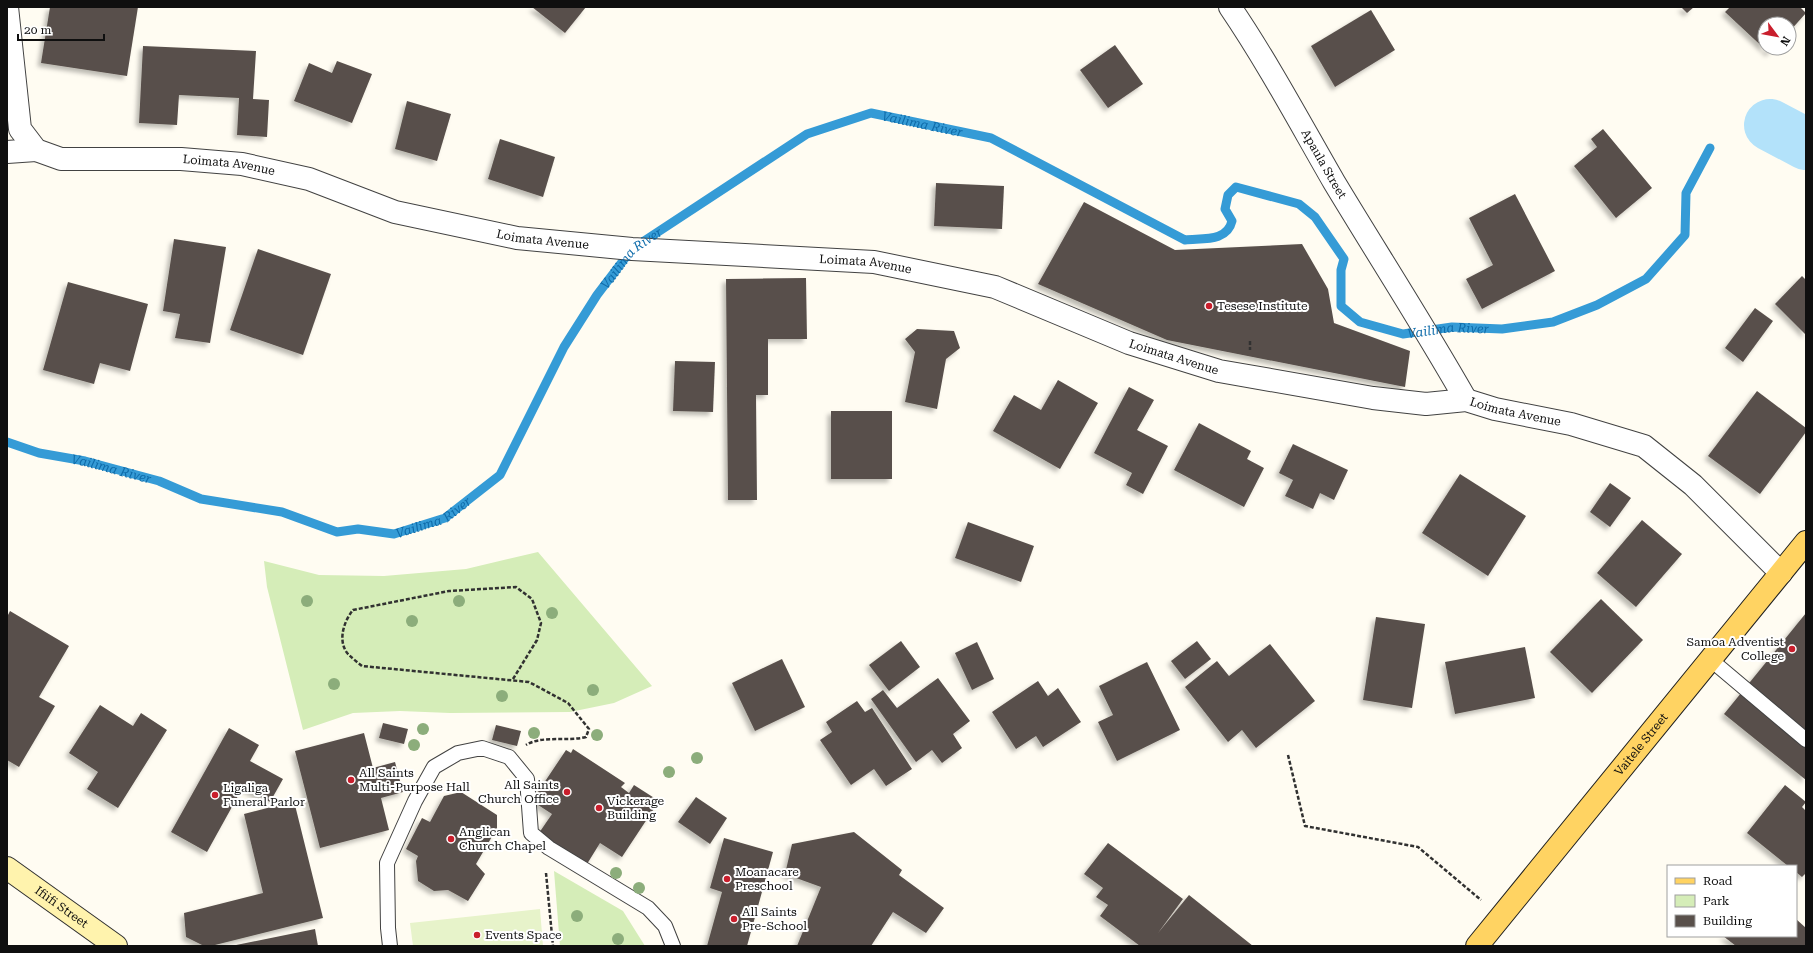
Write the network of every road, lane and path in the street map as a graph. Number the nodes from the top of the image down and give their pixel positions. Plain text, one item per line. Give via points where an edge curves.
1 (7, 7) edge
2 (1230, 7) edge
3 (36, 150) junction
4 (7, 152) edge
5 (1466, 400) junction
6 (1806, 542) edge
7 (1781, 573) junction
8 (1711, 660) junction
9 (513, 679) junction
10 (1806, 740) edge
11 (1288, 755) dead end
12 (509, 757) junction
13 (7, 868) edge
14 (546, 870) dead end
15 (1501, 917) junction
16 (116, 946) edge
17 (390, 946) edge
18 (553, 946) edge
19 (673, 946) edge
20 (1477, 946) edge

1 - 3 street via 20,129
2 - 5 street, Apaula Street via 1256,44
3 - 4 street
3 - 5 street, Loimata Avenue via 61,160 181,159 242,164 309,179 394,212 517,238 632,249 874,262 995,287 1129,343 1219,371 1373,398 1426,404
5 - 7 street, Loimata Avenue via 1495,409 1571,424 1644,446 1693,485
6 - 7 main road, Vaitele Street
7 - 8 main road, Vaitele Street
8 - 10 lane
8 - 15 main road, Vaitele Street
9 - 9 path via 362,666 346,652 342,635 345,619 352,610 449,591 516,587 532,599 541,623 537,640
9 - 12 path via 529,682 568,702 589,729 586,737 575,740 534,740
11 - 15 path via 1305,826 1418,847
12 - 17 lane via 482,748 458,753 434,767 415,801 387,863
12 - 19 lane via 527,779 531,833 549,848 648,908 665,926
13 - 16 main road, Ifiifi Street
14 - 18 path
15 - 20 main road, Vaitele Street

